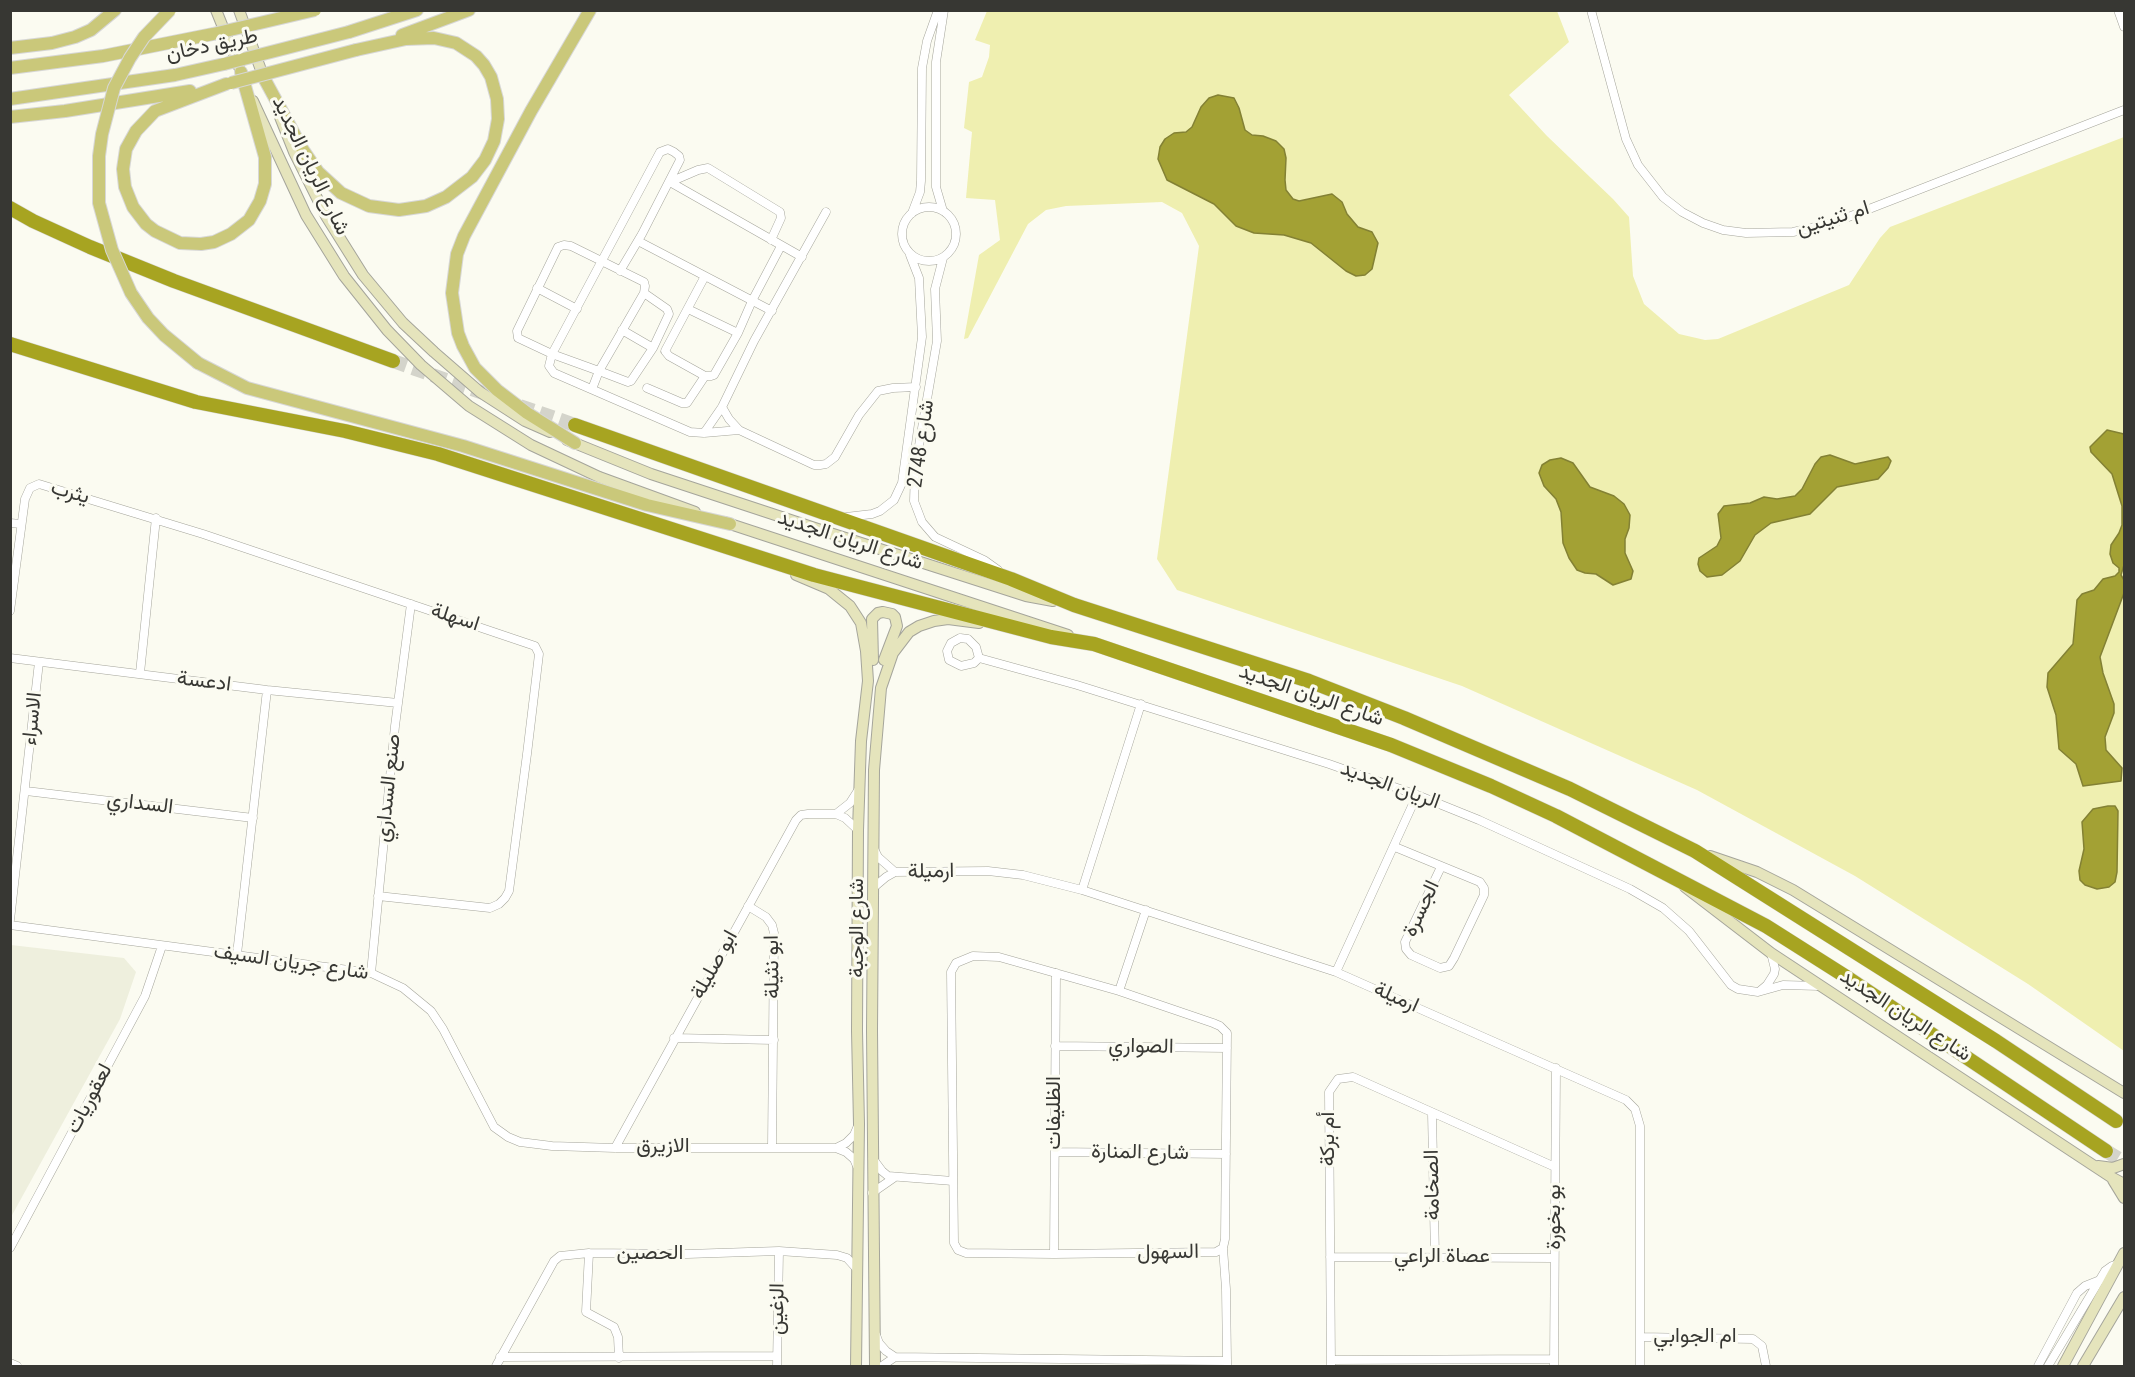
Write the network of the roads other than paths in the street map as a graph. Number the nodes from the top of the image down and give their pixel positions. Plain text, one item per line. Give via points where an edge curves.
1 (115, 10) edge
2 (170, 10) edge
3 (216, 10) edge
4 (239, 10) edge
5 (315, 10) edge
6 (417, 10) edge
7 (469, 10) edge
8 (590, 10) edge
9 (938, 10) edge
10 (945, 10) edge
11 (1591, 10) edge
12 (2118, 10) edge
13 (2124, 27) edge
14 (373, 45) junction
15 (10, 48) edge
16 (10, 68) edge
17 (241, 72) junction
18 (265, 80) junction
19 (229, 84) junction
20 (10, 99) edge
21 (2124, 110) edge
22 (10, 117) edge
23 (670, 182) junction
24 (10, 208) edge
25 (943, 211) junction
26 (826, 212) dead end
27 (912, 213) junction
28 (771, 240) junction
29 (638, 241) junction
30 (781, 246) junction
31 (910, 255) junction
32 (802, 257) junction
33 (943, 258) junction
34 (602, 261) junction
35 (620, 271) junction
36 (705, 276) junction
37 (537, 288) junction
38 (644, 293) junction
39 (752, 301) junction
40 (577, 309) junction
41 (688, 309) junction
42 (772, 311) junction
43 (622, 330) junction
44 (738, 333) junction
45 (10, 344) edge
46 (653, 348) junction
47 (552, 354) junction
48 (921, 356) junction
49 (935, 357) junction
50 (393, 361) tunnel mouth
51 (599, 371) junction
52 (705, 376) junction
53 (916, 387) junction
54 (647, 388) dead end
55 (591, 389) junction
56 (722, 407) junction
57 (575, 425) tunnel mouth
58 (739, 430) junction
59 (704, 433) junction
60 (575, 443) junction
61 (156, 518) junction
62 (838, 518) junction
63 (10, 523) edge
64 (21, 524) junction
65 (730, 524) junction
66 (752, 555) junction
67 (1011, 579) junction
68 (411, 604) junction
69 (1074, 605) junction
70 (10, 611) edge
71 (999, 624) junction
72 (1094, 644) junction
73 (10, 658) edge
74 (979, 658) dead end
75 (39, 662) junction
76 (140, 673) junction
77 (868, 681) junction
78 (881, 688) junction
79 (267, 690) junction
80 (398, 703) junction
81 (1141, 704) junction
82 (860, 788) junction
83 (26, 791) junction
84 (1418, 795) junction
85 (836, 814) junction
86 (253, 818) junction
87 (858, 830) junction
88 (1395, 847) junction
89 (873, 848) junction
90 (1695, 851) junction
91 (1441, 867) junction
92 (895, 872) junction
93 (1669, 873) junction
94 (873, 888) junction
95 (1082, 890) junction
96 (378, 896) junction
97 (748, 906) junction
98 (1146, 910) junction
99 (10, 920) edge
100 (10, 925) edge
101 (162, 946) junction
102 (1771, 952) junction
103 (237, 954) junction
104 (1336, 972) junction
105 (371, 973) junction
106 (1056, 973) junction
107 (1821, 986) junction
108 (1119, 991) junction
109 (1758, 992) junction
110 (674, 1038) junction
111 (774, 1040) junction
112 (1055, 1047) junction
113 (1227, 1048) junction
114 (1556, 1068) junction
115 (2124, 1093) edge
116 (1432, 1113) junction
117 (2116, 1121) dead end
118 (859, 1124) junction
119 (494, 1127) joint
120 (772, 1147) junction
121 (615, 1148) junction
122 (836, 1148) junction
123 (2106, 1150) tunnel mouth
124 (1055, 1152) junction
125 (1226, 1154) junction
126 (872, 1158) junction
127 (2124, 1164) edge
128 (2094, 1166) junction
129 (1555, 1167) junction
130 (858, 1169) junction
131 (2111, 1177) junction
132 (895, 1178) junction
133 (953, 1180) junction
134 (2124, 1184) edge
135 (872, 1193) junction
136 (2124, 1198) edge
137 (10, 1248) edge
138 (1222, 1248) junction
139 (779, 1251) junction
140 (589, 1253) junction
141 (2124, 1253) edge
142 (1054, 1254) junction
143 (1330, 1257) junction
144 (1435, 1257) junction
145 (1554, 1258) junction
146 (2118, 1264) junction
147 (858, 1276) junction
148 (2100, 1280) junction
149 (2124, 1297) edge
150 (876, 1334) junction
151 (1640, 1337) junction
152 (856, 1341) junction
153 (777, 1356) junction
154 (895, 1357) junction
155 (500, 1358) junction
156 (619, 1358) junction
157 (953, 1362) edge
158 (10, 1363) edge
159 (1331, 1363) edge
160 (1554, 1363) edge
161 (1227, 1364) edge
162 (17, 1366) edge
163 (496, 1366) edge
164 (777, 1366) edge
165 (856, 1366) edge
166 (863, 1366) edge
167 (875, 1366) edge
168 (882, 1366) edge
169 (1640, 1366) edge
170 (1766, 1366) edge
171 (2038, 1366) edge
172 (2048, 1366) edge
173 (2063, 1366) edge
174 (2083, 1366) edge

1 - 15 main road via 75,37
2 - 65 main road, bridge via 144,37 114,88 100,145 98,180 99,203 112,250 131,293 164,335 218,375 256,390 463,446 647,505
3 - 17 main road, شارع الريان الجديد
4 - 18 main road, شارع الريان الجديد
5 - 16 main road, طريق دخان, bridge via 103,56
6 - 20 main road, طريق دخان, bridge via 224,64
7 - 14 main road
8 - 60 main road via 464,236 457,254 452,293 458,333 475,368 527,413
9 - 27 street via 922,68 921,181
10 - 25 street via 936,70 936,187
11 - 21 street, ام ثنيتين via 1626,139 1638,165 1673,205 1723,230 1793,232 1833,224
12 - 13 street
14 - 18 main road via 422,38 446,40 476,56 491,77 498,109 494,141 472,177 436,202 382,209 340,194 303,150
14 - 19 main road, bridge
17 - 19 main road via 265,157 265,184 260,201 249,220 231,234 214,242 180,243 155,231 133,207 125,187 126,149 135,131 155,111
17 - 65 main road, شارع الريان الجديد via 306,215 344,276 421,365 469,406 531,445 599,477
18 - 60 main road, شارع الريان الجديد via 294,152 326,216 363,275 403,323 480,392 525,421
19 - 22 main road
23 - 28 street
23 - 28 street via 708,168 780,212
23 - 29 street
23 - 34 street via 680,160 663,150
24 - 50 highway via 90,247 174,281
25 - 27 street via 932,207
25 - 33 street via 951,218 956,236
26 - 32 street
27 - 31 street via 902,226 901,235
28 - 30 street
29 - 35 street
29 - 36 street
30 - 32 street
30 - 39 street
31 - 33 street via 920,261
31 - 48 street, شارع 2748 via 920,285
32 - 42 street
33 - 49 street, شارع 2748 via 934,289 938,325
34 - 35 street
34 - 37 street via 571,246 558,247
34 - 40 street
35 - 38 street via 644,282
36 - 39 street
36 - 41 street
37 - 40 street
37 - 47 street via 517,335
38 - 43 street
38 - 46 street via 669,314
39 - 42 street
39 - 44 street
40 - 47 street
41 - 44 street
41 - 52 street via 665,351
42 - 56 street
43 - 46 street
43 - 51 street
44 - 52 street via 714,375
45 - 66 highway via 196,402 438,454
46 - 51 street via 631,381 624,382
47 - 51 street
47 - 55 street via 549,366 554,373
48 - 49 street via 928,349
48 - 53 street, شارع 2748
49 - 67 street, شارع 2748 via 915,469 917,512 934,537 984,560
51 - 55 street
52 - 54 street via 687,403
53 - 58 street via 878,391 835,457 826,464 814,465
53 - 62 street, شارع 2748 via 897,494 872,514
55 - 59 street via 686,430
56 - 58 street
56 - 59 street
57 - 62 highway
58 - 59 street
60 - 69 main road, شارع الريان الجديد via 651,474 830,533 1026,596
61 - 64 street, يثرب via 39,484 30,488 25,499
61 - 68 street, اسهلة
61 - 76 street
62 - 67 highway
63 - 64 street
64 - 70 street
65 - 72 main road, شارع الريان الجديد
66 - 71 highway
66 - 77 main road, شارع الوجبة via 829,590 850,606 863,629
67 - 69 highway
68 - 80 street, صنع السداري
68 - 96 street, اسهلة via 528,642 536,646 539,654 505,898 490,908
69 - 90 highway, شارع الريان الجديد via 1309,681 1404,718 1570,789
71 - 72 highway
71 - 78 main road, شارع الوجبة via 948,620 919,626 897,645
72 - 93 highway, شارع الريان الجديد via 1391,745 1491,786
73 - 75 street, ادعسة
74 - 81 street, الريان الجديد
75 - 76 street, ادعسة
75 - 83 street, الاسراء
76 - 79 street, ادعسة
77 - 78 main road via 872,669 872,619 878,613 888,613 897,626 883,662
77 - 82 main road, شارع الوجبة
78 - 89 main road, شارع الوجبة
79 - 80 street, ادعسة
79 - 86 street
80 - 96 street, صنع السداري
81 - 84 street, الريان الجديد
81 - 95 street
82 - 85 street
82 - 87 main road, شارع الوجبة
83 - 86 street, السداري
83 - 99 street, الاسراء
84 - 88 street
84 - 109 street, الريان الجديد via 1655,903 1689,931 1731,985 1746,992
85 - 87 street
85 - 97 street, ابو صليلة via 801,815 796,820
86 - 103 street
87 - 118 main road, شارع الوجبة
88 - 91 street, الجسرة
88 - 104 street
89 - 92 street, ارميلة
89 - 94 main road, شارع الوجبة
90 - 115 main road, شارع الريان الجديد via 1757,872 1793,890
90 - 117 highway, شارع الريان الجديد
91 - 91 street, الجسرة via 1480,882 1484,895 1454,958 1449,966 1440,968 1411,955 1405,942
92 - 94 street, ارميلة
92 - 95 street, ارميلة via 1004,872
93 - 102 main road, شارع الريان الجديد via 1696,898
93 - 123 highway, شارع الريان الجديد via 1766,926 1839,972
94 - 126 main road, شارع الوجبة
95 - 98 street, ارميلة
96 - 105 street, صنع السداري
97 - 110 street, ابو صليلة
97 - 111 street, ابو نثيلة via 766,918 774,933
98 - 104 street, ارميلة
98 - 108 street
100 - 101 street, شارع جريان السيف
101 - 103 street, شارع جريان السيف
101 - 137 street, لعقوريات via 146,996
102 - 107 main road, شارع الريان الجديد
102 - 109 street via 1774,974
103 - 105 street, شارع جريان السيف
104 - 114 street, ارميلة
105 - 119 street, شارع جريان السيف via 403,988 431,1011
106 - 108 street, السهول
106 - 112 street, الظليفات
106 - 133 street, السهول via 983,956 963,958 951,972
107 - 109 street, الريان الجديد via 1783,985
107 - 128 main road, شارع الريان الجديد
108 - 113 street, السهول via 1220,1026 1227,1033
110 - 111 street
110 - 121 street, ابو صليلة
111 - 120 street, ابو نثيلة
112 - 113 street, الصواري
112 - 124 street, الظليفات
113 - 125 street, السهول
114 - 129 street, بو بخورة
114 - 151 street, ارميلة via 1626,1100 1635,1109 1640,1126
116 - 129 street, أم بركة
116 - 143 street, أم بركة via 1353,1077 1338,1079 1329,1092
116 - 144 street, الصخامة
118 - 122 street via 854,1135
118 - 130 main road, شارع الوجبة
119 - 121 street, الازيرق via 520,1142
120 - 121 street, الازيرق
120 - 122 street, الازيرق
122 - 130 street via 854,1159
124 - 125 street, شارع المنارة
124 - 142 street, الظليفات
125 - 138 street, السهول via 1226,1239
126 - 132 street via 882,1171
126 - 135 main road, شارع الوجبة
127 - 128 main road via 2113,1168
128 - 131 main road, شارع الريان الجديد
129 - 145 street, بو بخورة
130 - 147 main road, شارع الوجبة
131 - 134 main road, شارع الريان الجديد
131 - 136 main road
132 - 133 street
132 - 135 street
133 - 142 street, السهول via 954,1243 958,1250
135 - 150 main road, شارع الوجبة
138 - 142 street, السهول via 1216,1252
138 - 161 street
139 - 140 street, الحصين
139 - 147 street, الحصين via 837,1255 852,1262
139 - 153 street, الزغين
140 - 155 street, الحصين via 560,1256 554,1261
140 - 156 street via 586,1312 614,1327
141 - 146 main road
143 - 144 street, عصاة الراعي
143 - 159 street, أم بركة
144 - 145 street, عصاة الراعي
145 - 160 street, بو بخورة
146 - 148 street via 2108,1268
146 - 173 main road
147 - 152 main road, شارع الوجبة
148 - 171 street via 2077,1293
148 - 172 street
149 - 174 main road
150 - 154 street via 879,1343
150 - 167 main road, شارع الوجبة
151 - 169 street, ارميلة
151 - 170 street, ام الجوابي via 1753,1339 1762,1346
152 - 165 main road, شارع الوجبة
152 - 166 main road via 862,1350
153 - 156 street
153 - 164 street, الزغين
154 - 157 street
154 - 168 street
155 - 156 street
155 - 163 street, الحصين
157 - 161 street
158 - 162 street
159 - 160 street

